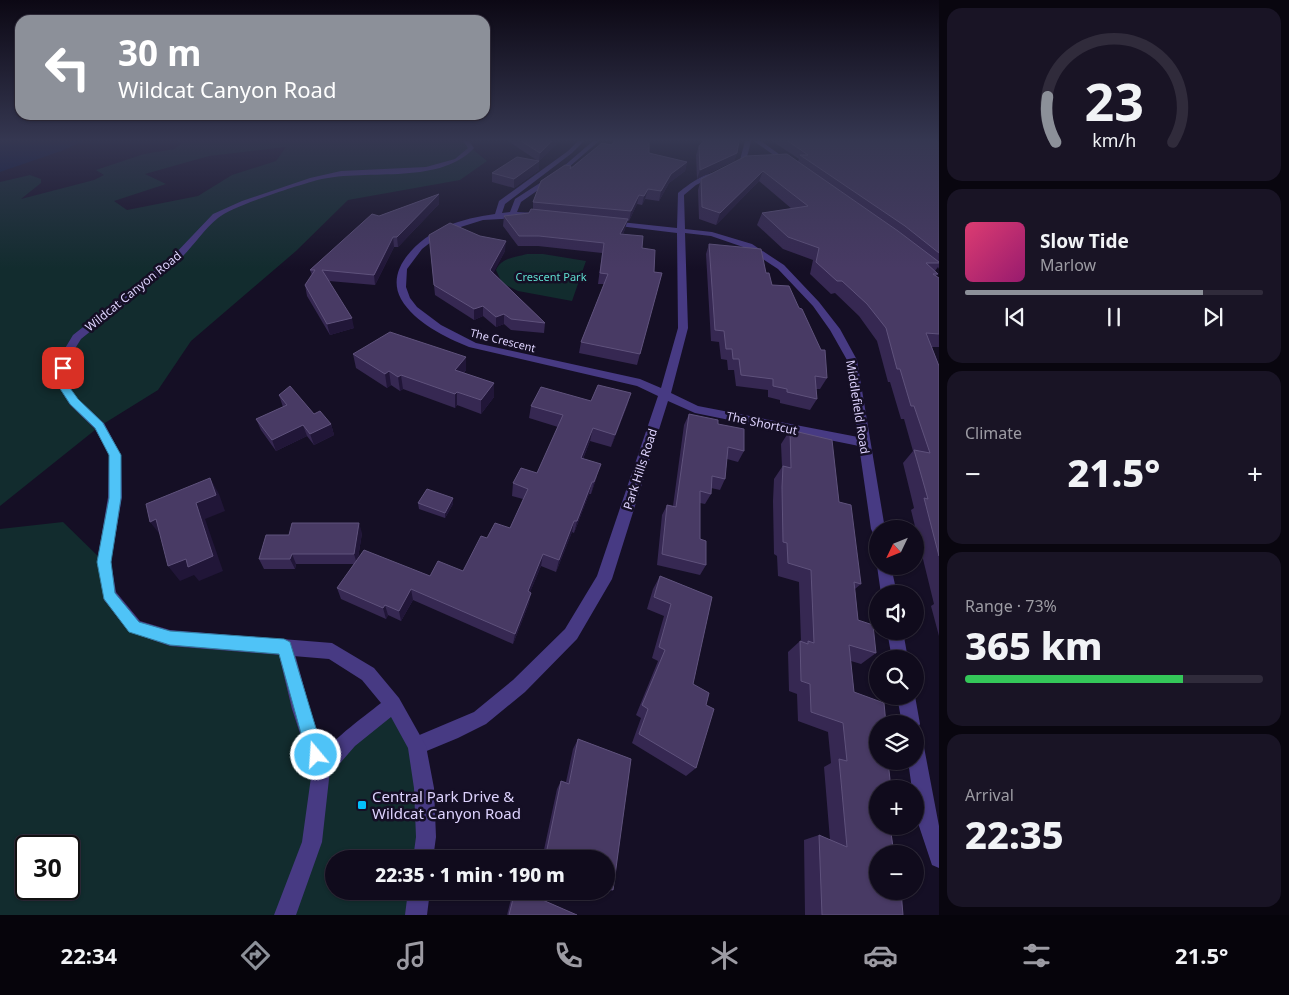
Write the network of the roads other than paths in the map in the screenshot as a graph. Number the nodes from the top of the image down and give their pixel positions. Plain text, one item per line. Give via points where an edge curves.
1 (298, 184) edge
2 (528, 184) edge
3 (543, 184) edge
4 (695, 184) edge
5 (513, 214) junction
6 (498, 215) junction
7 (541, 216) edge
8 (599, 222) edge
9 (680, 230) junction
10 (664, 394) junction
11 (864, 443) junction
12 (877, 520) edge
13 (284, 647) junction
14 (393, 704) junction
15 (417, 746) junction
16 (320, 770) junction
17 (921, 770) edge
18 (934, 825) edge
19 (424, 850) edge
20 (939, 858) edge
21 (418, 900) edge
22 (286, 915) edge
23 (416, 915) edge

1 - 13 street, Wildcat Canyon Road via 216,216 176,258 78,336 66,355 60,381 74,402 100,426 115,455 115,498 104,562 109,595 134,627 170,638
2 - 6 street via 502,203
3 - 5 street via 518,201
4 - 9 street, Park Hills Road via 680,194
5 - 6 street, The Crescent
5 - 7 street, The Crescent
6 - 10 street, The Crescent via 455,226 424,243 412,255 401,275 401,288 414,311 452,337 473,345 640,384
8 - 9 street
9 - 10 street, Park Hills Road via 683,328
9 - 11 street, Middlefield Road via 724,237 762,253 816,304 852,360
10 - 11 street, The Shortcut via 695,409
10 - 15 street, Park Hills Road via 604,579 572,634 519,686 480,718
11 - 12 street, Middlefield Road
13 - 14 street, Wildcat Canyon Road via 332,651 368,674
13 - 16 street
14 - 15 street, Wildcat Canyon Road
14 - 16 street
15 - 19 street, Wildcat Canyon Road via 424,788
16 - 22 street via 312,842
17 - 18 street
18 - 20 street
21 - 23 street

